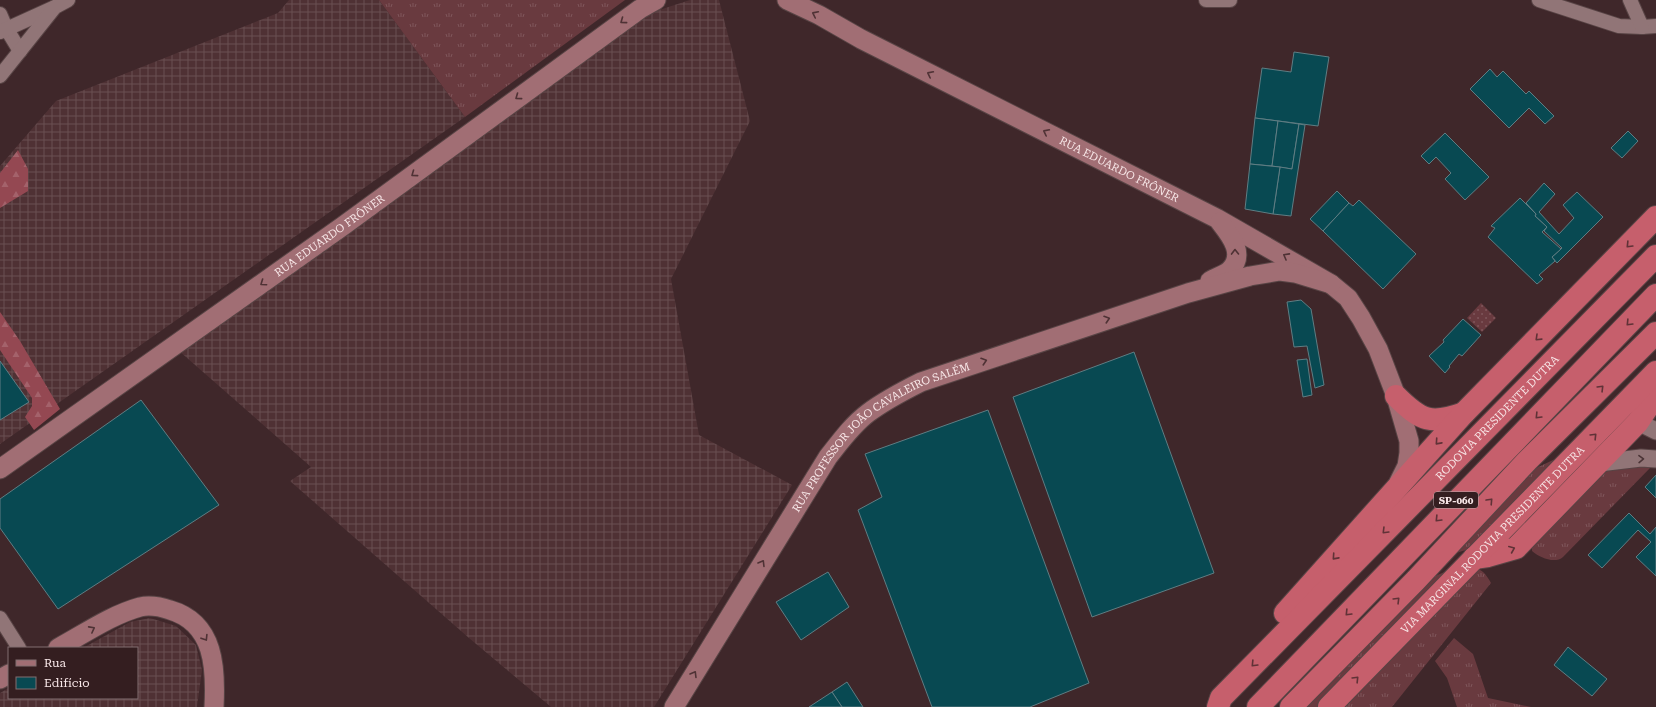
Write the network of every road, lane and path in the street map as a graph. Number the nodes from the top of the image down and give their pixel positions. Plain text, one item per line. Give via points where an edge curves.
1 (68, 0) edge
2 (656, 0) edge
3 (787, 0) edge
4 (1206, 0) edge
5 (1230, 0) edge
6 (1539, 0) edge
7 (1630, 0) edge
8 (55, 7) junction
9 (0, 14) edge
10 (1656, 26) edge
11 (1642, 27) junction
12 (3, 30) edge
13 (20, 51) junction
14 (0, 76) edge
15 (1656, 217) edge
16 (1218, 219) junction
17 (1656, 256) edge
18 (1332, 284) junction
19 (1188, 293) junction
20 (1656, 294) edge
21 (1656, 332) edge
22 (1656, 372) edge
23 (1656, 381) edge
24 (1396, 396) junction
25 (1464, 413) junction
26 (1647, 427) edge
27 (1656, 459) edge
28 (1599, 463) junction
29 (0, 469) edge
30 (1398, 486) junction
31 (1474, 558) junction
32 (0, 618) edge
33 (18, 647) edge
34 (60, 647) edge
35 (1269, 649) junction
36 (1217, 704) edge
37 (214, 707) edge
38 (674, 707) edge
39 (1258, 707) edge
40 (1291, 707) edge
41 (1329, 707) edge

1 - 8 street
2 -> 29 main road, RUA EDUARDO FRÔNER
16 -> 3 main road, RUA EDUARDO FRÔNER
4 - 5 street
6 - 11 street via 1619,26
7 - 11 street
8 - 12 street
8 - 13 street
9 - 12 street
10 - 11 street
12 - 13 street
13 - 14 street
15 -> 25 highway
18 -> 16 main road, RUA EDUARDO FRÔNER
19 -> 16 main road, RUA PROFESSOR JOÃO CAVALEIRO SALÉM via 1230,270 1235,262 1237,253 1234,241
17 -> 35 highway, RODOVIA PRESIDENTE DUTRA / SP-060
18 - 19 main road, RUA PROFESSOR JOÃO CAVALEIRO SALÉM via 1295,273 1280,272 1250,276
18 - 24 main road, RUA EDUARDO FRÔNER via 1348,298 1361,318 1378,349
38 -> 19 main road, RUA PROFESSOR JOÃO CAVALEIRO SALÉM via 828,457 867,414 921,382
20 -> 39 highway, SP-060
40 -> 21 highway, SP-060
31 -> 22 highway, VIA MARGINAL RODOVIA PRESIDENTE DUTRA
23 - 26 highway
24 - 25 highway via 1411,411 1428,420 1438,421
24 - 30 main road, RUA EDUARDO FRÔNER via 1409,441 1407,466
25 -> 30 highway
26 - 28 highway
28 -> 27 street via 1641,458
31 -> 28 highway via 1516,548
30 -> 35 highway via 1281,618
41 -> 31 highway, VIA MARGINAL RODOVIA PRESIDENTE DUTRA
32 - 33 street
34 -> 37 main road via 121,614 142,606 178,612 194,623 207,639 213,657
35 -> 36 highway, RODOVIA PRESIDENTE DUTRA / SP-060

